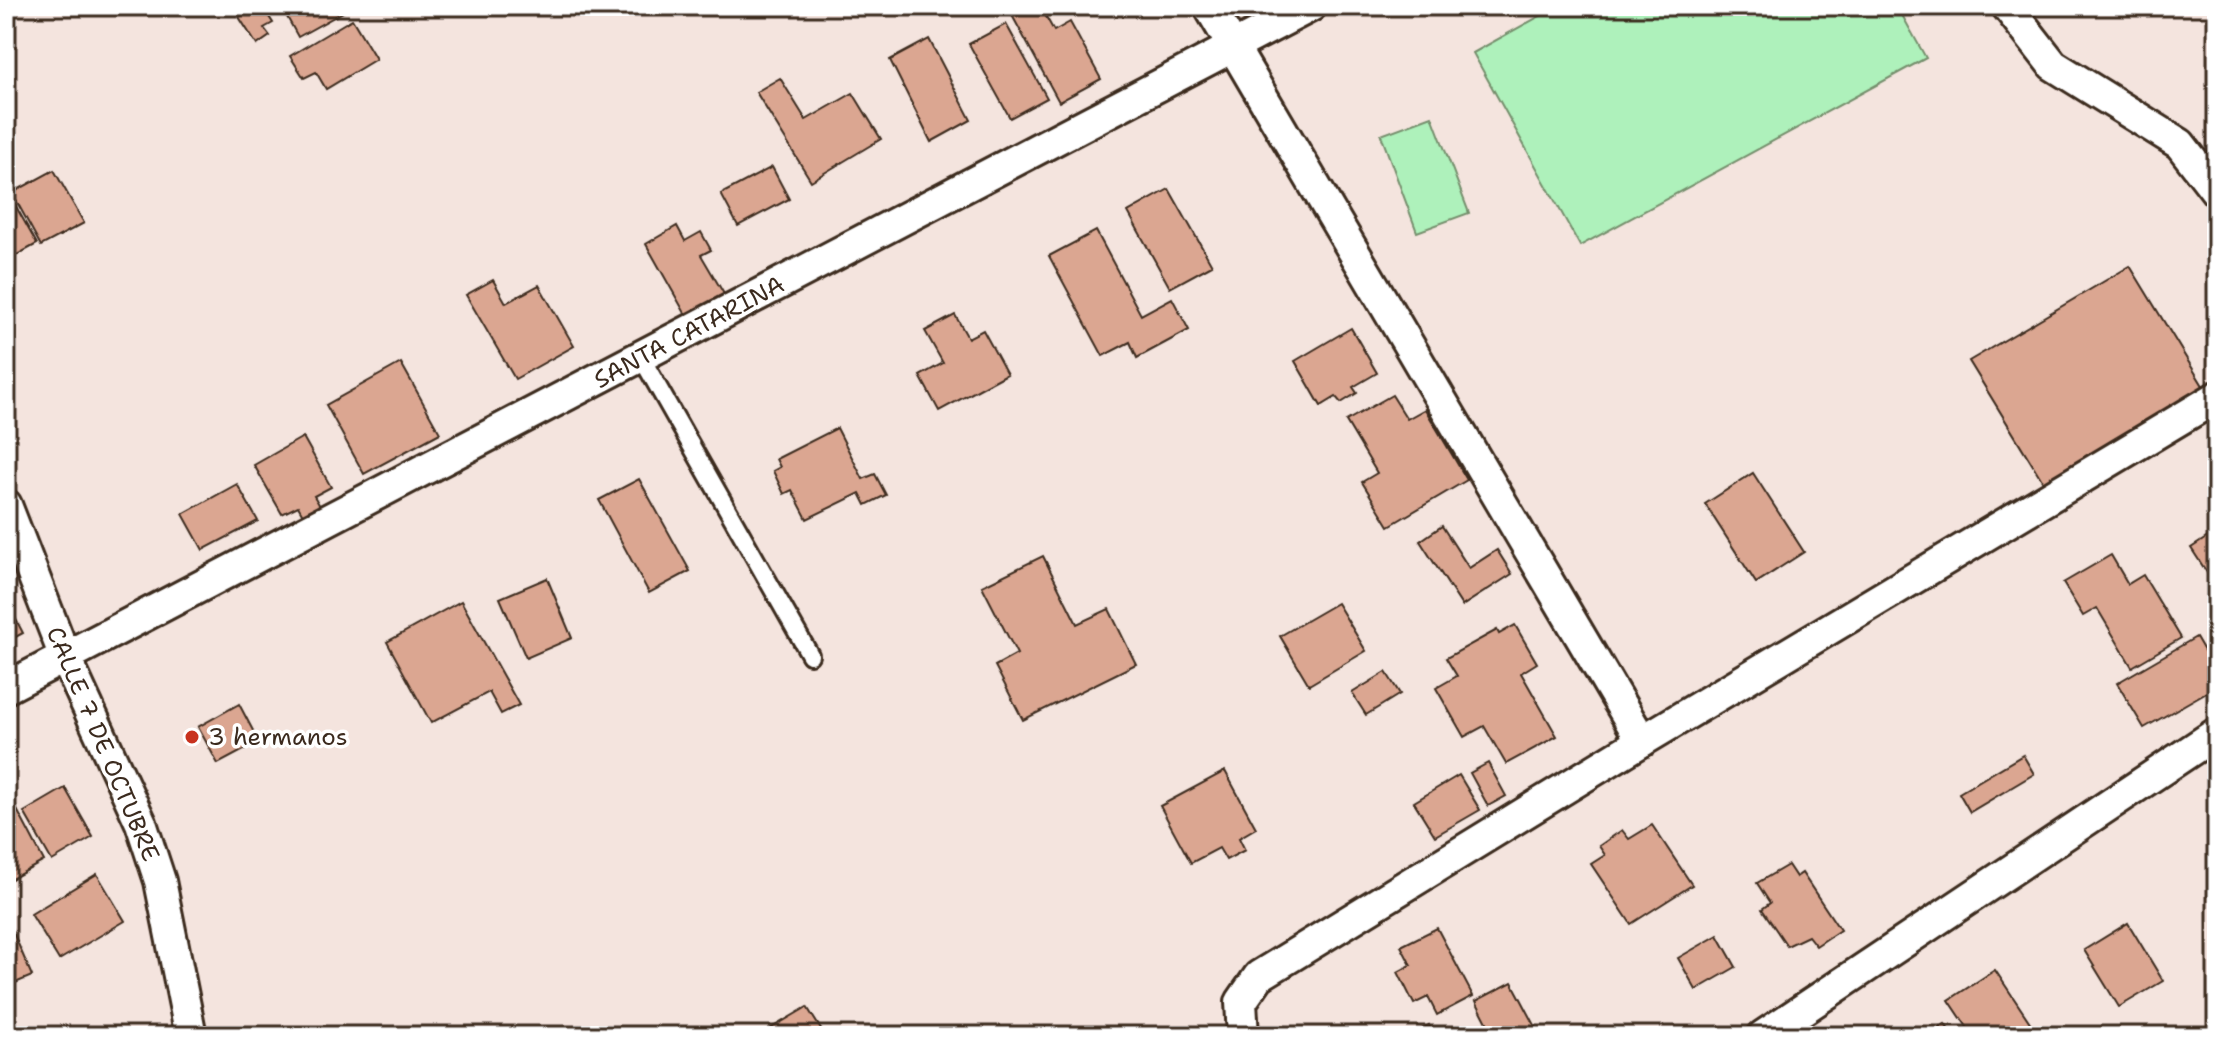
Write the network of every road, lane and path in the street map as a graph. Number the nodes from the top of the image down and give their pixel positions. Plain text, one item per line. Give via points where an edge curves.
1 (1209, 6) edge
2 (1311, 6) edge
3 (2007, 6) edge
4 (1233, 48) junction
5 (2217, 192) edge
6 (641, 357) junction
7 (2217, 397) edge
8 (6, 505) edge
9 (810, 655) dead end
10 (65, 657) junction
11 (6, 688) edge
12 (2217, 733) edge
13 (1642, 741) junction
14 (191, 1036) edge
15 (1243, 1036) edge
16 (1763, 1036) edge

1 - 4 street
2 - 4 street, SANTA CATARINA
3 - 5 street via 2053,65 2180,144
4 - 6 street, SANTA CATARINA
4 - 13 street
6 - 9 lane
6 - 10 street, SANTA CATARINA
7 - 13 street
8 - 10 street, CALLE 7 DE OCTUBRE
10 - 11 street, SANTA CATARINA
10 - 14 street, CALLE 7 DE OCTUBRE via 141,823 160,881
12 - 16 street
13 - 15 street via 1259,976 1241,1002

